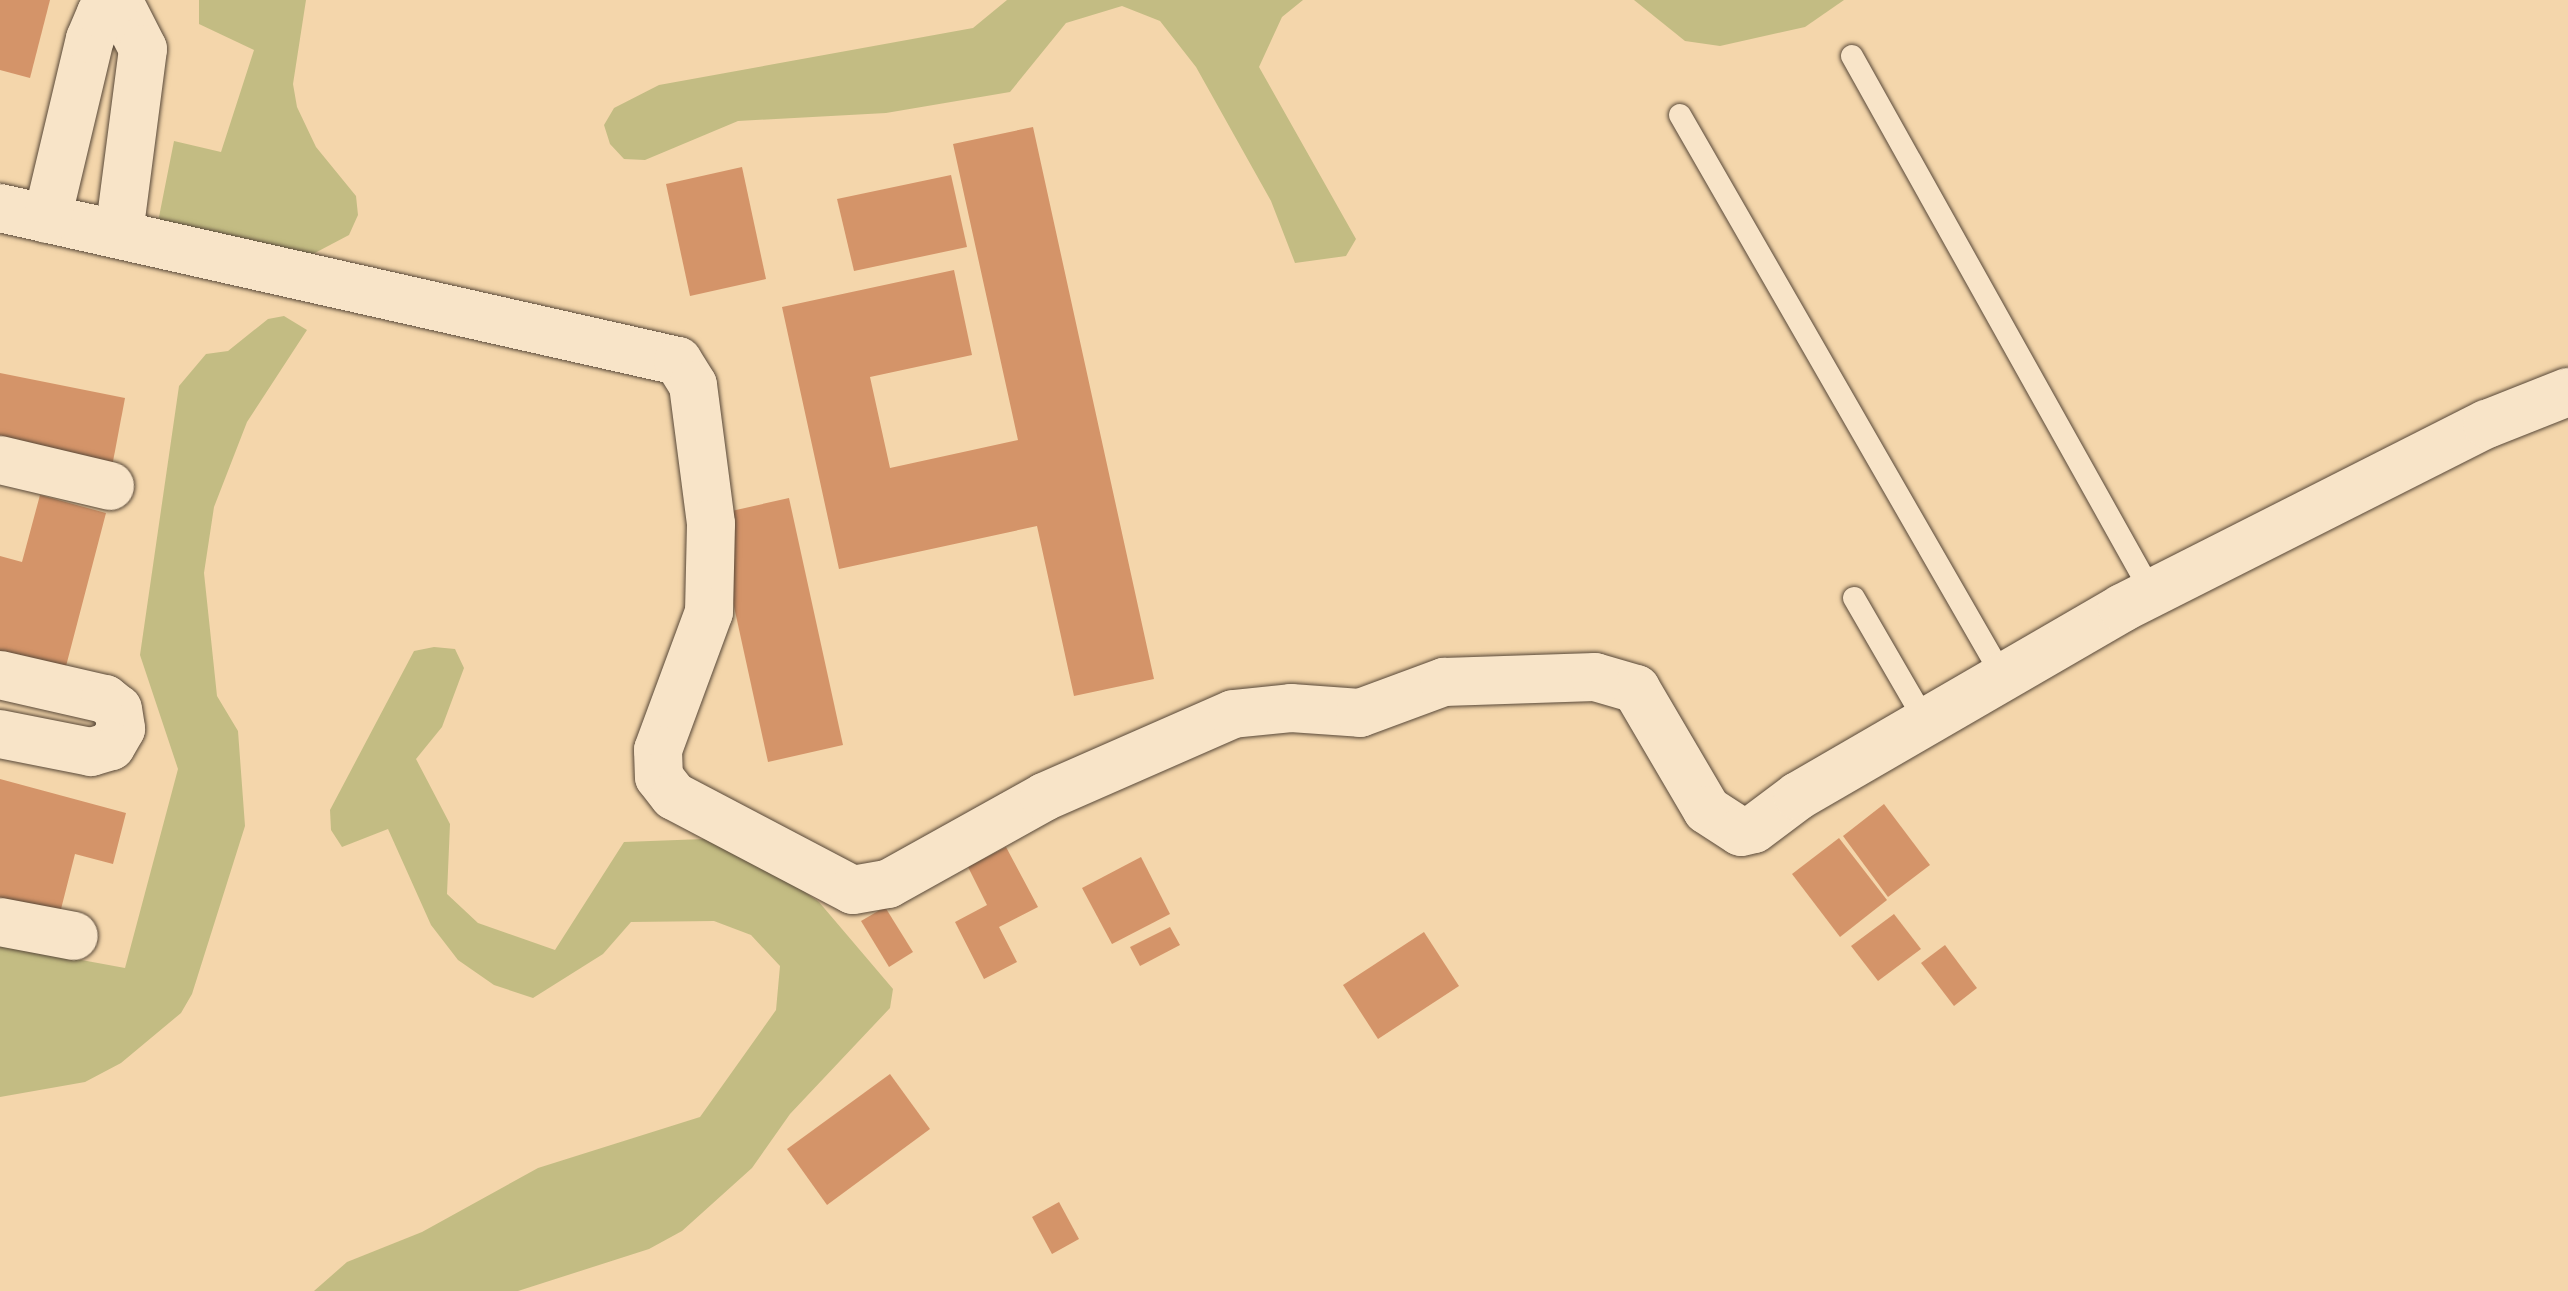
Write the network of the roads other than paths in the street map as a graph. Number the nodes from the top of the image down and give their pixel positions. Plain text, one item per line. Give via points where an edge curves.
1 (117, 0) edge
2 (1852, 56) dead end
3 (1680, 115) dead end
4 (0, 208) edge
5 (47, 219) junction
6 (119, 234) junction
7 (2568, 392) edge
8 (0, 460) edge
9 (110, 486) dead end
10 (2152, 594) junction
11 (1854, 598) dead end
12 (0, 675) edge
13 (2003, 678) junction
14 (1926, 722) junction
15 (0, 734) edge
16 (0, 922) edge
17 (74, 936) dead end

1 - 5 street via 101,13 90,39
1 - 6 street via 143,49
2 - 10 lane
3 - 13 lane
4 - 5 street
5 - 6 street
6 - 14 street via 678,360 687,370 711,524 708,612 658,750 659,777 674,796 839,888 878,888 1044,797 1200,726 1260,709 1342,714 1444,682 1611,678 1646,699 1707,810 1740,832
7 - 10 street via 2487,424
8 - 9 street
10 - 13 street
11 - 14 lane
12 - 15 street via 105,698 118,709 122,729 111,746 91,752
13 - 14 street
16 - 17 street

